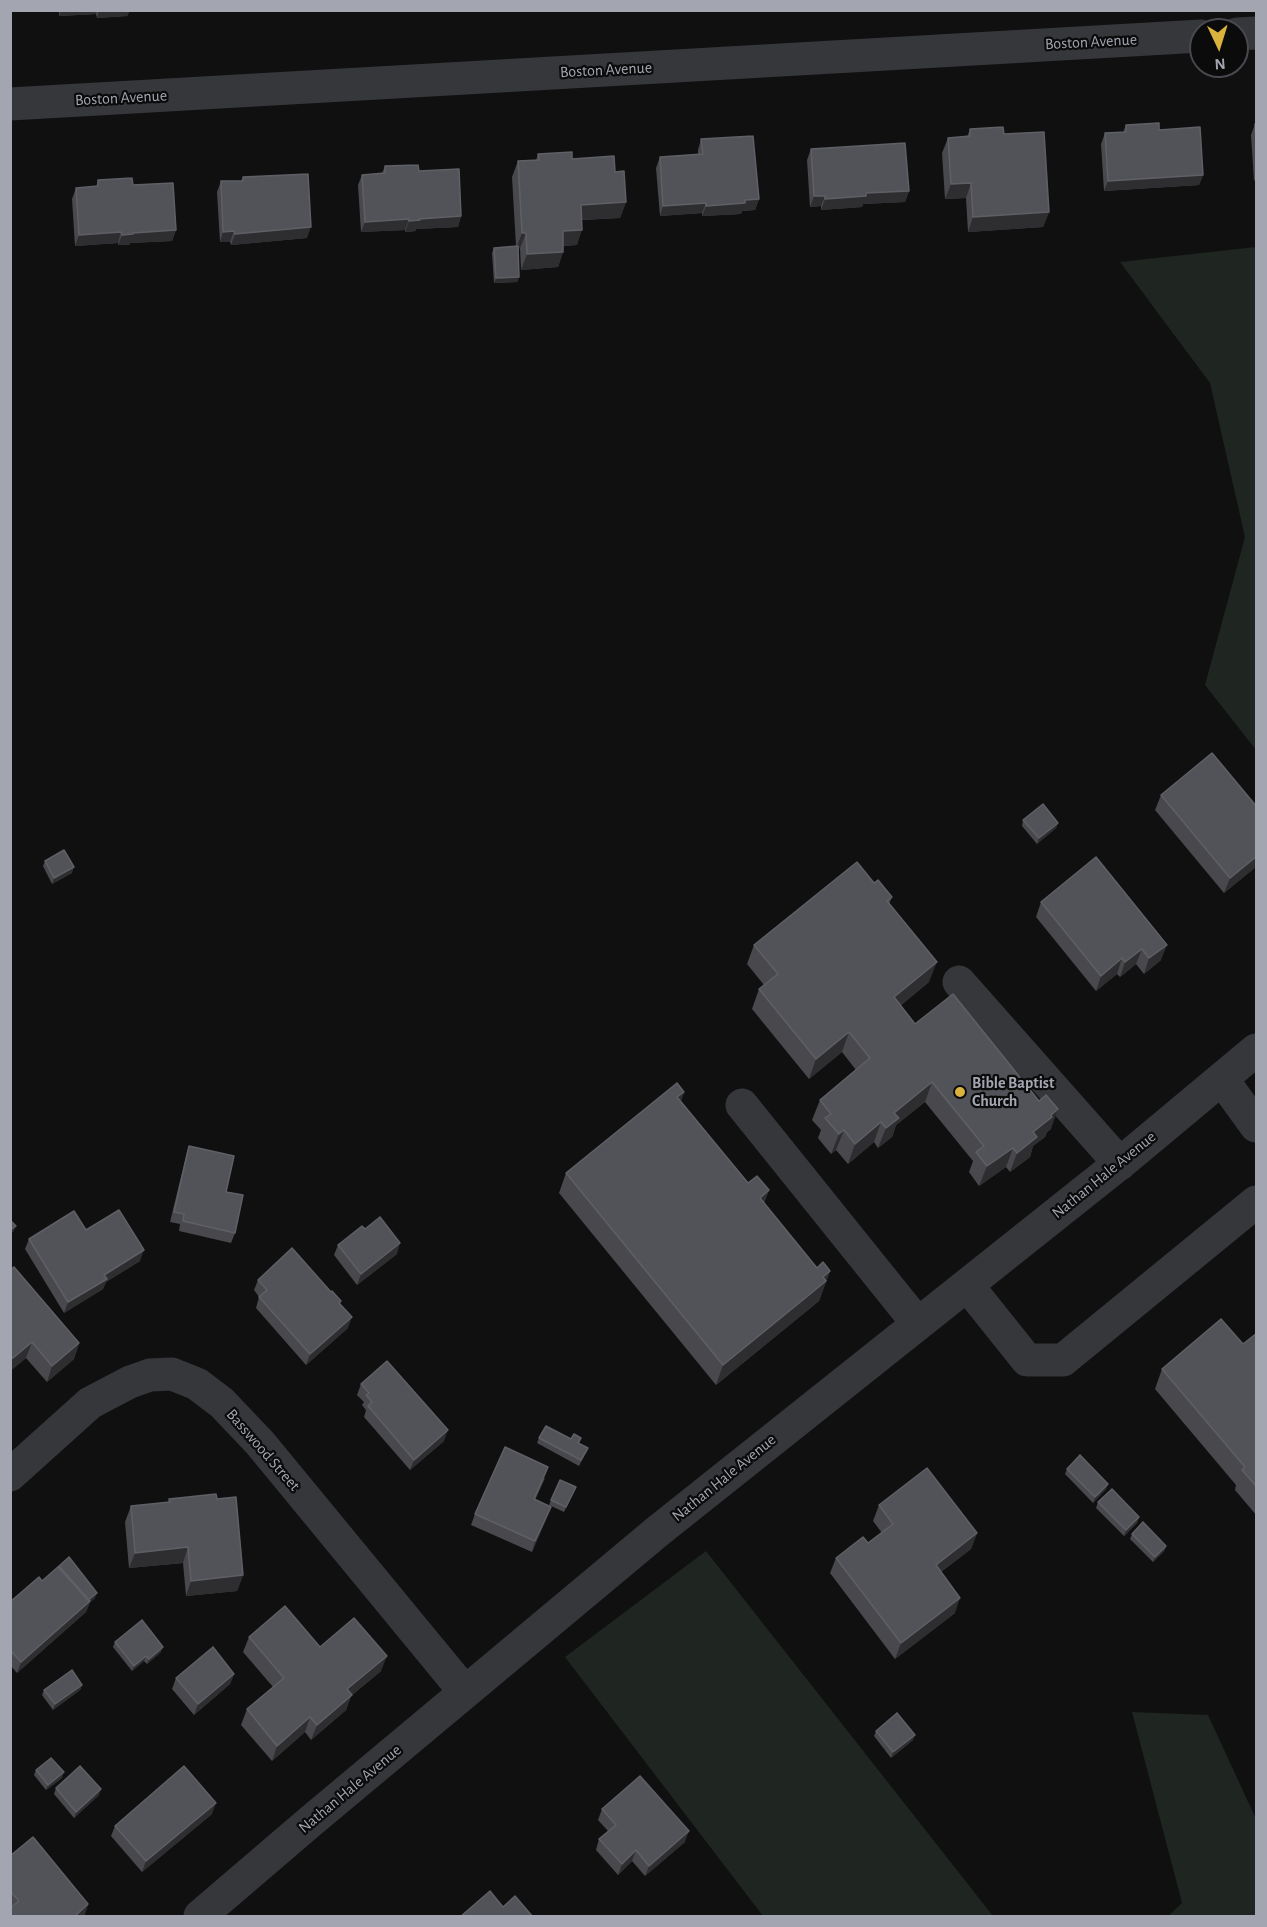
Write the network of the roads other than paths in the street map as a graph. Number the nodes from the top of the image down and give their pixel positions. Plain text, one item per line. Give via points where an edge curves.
1 (1189, 37) edge
2 (10, 104) edge
3 (959, 982) dead end
4 (1257, 1050) edge
5 (1222, 1079) junction
6 (741, 1105) dead end
7 (1257, 1126) edge
8 (1120, 1164) junction
9 (1257, 1202) edge
10 (967, 1285) junction
11 (918, 1324) junction
12 (10, 1475) edge
13 (465, 1692) junction
14 (200, 1917) edge

1 - 2 street, Boston Avenue
3 - 8 street
4 - 5 street, Nathan Hale Avenue
5 - 7 street
5 - 8 street, Nathan Hale Avenue
6 - 11 street
8 - 10 street, Nathan Hale Avenue
9 - 10 street via 1063,1360 1027,1360
10 - 11 street, Nathan Hale Avenue
11 - 13 street, Nathan Hale Avenue via 658,1531
12 - 13 street, Basswood Street via 90,1403 130,1382 150,1375 172,1374 197,1384 222,1403 260,1443
13 - 14 street, Nathan Hale Avenue

